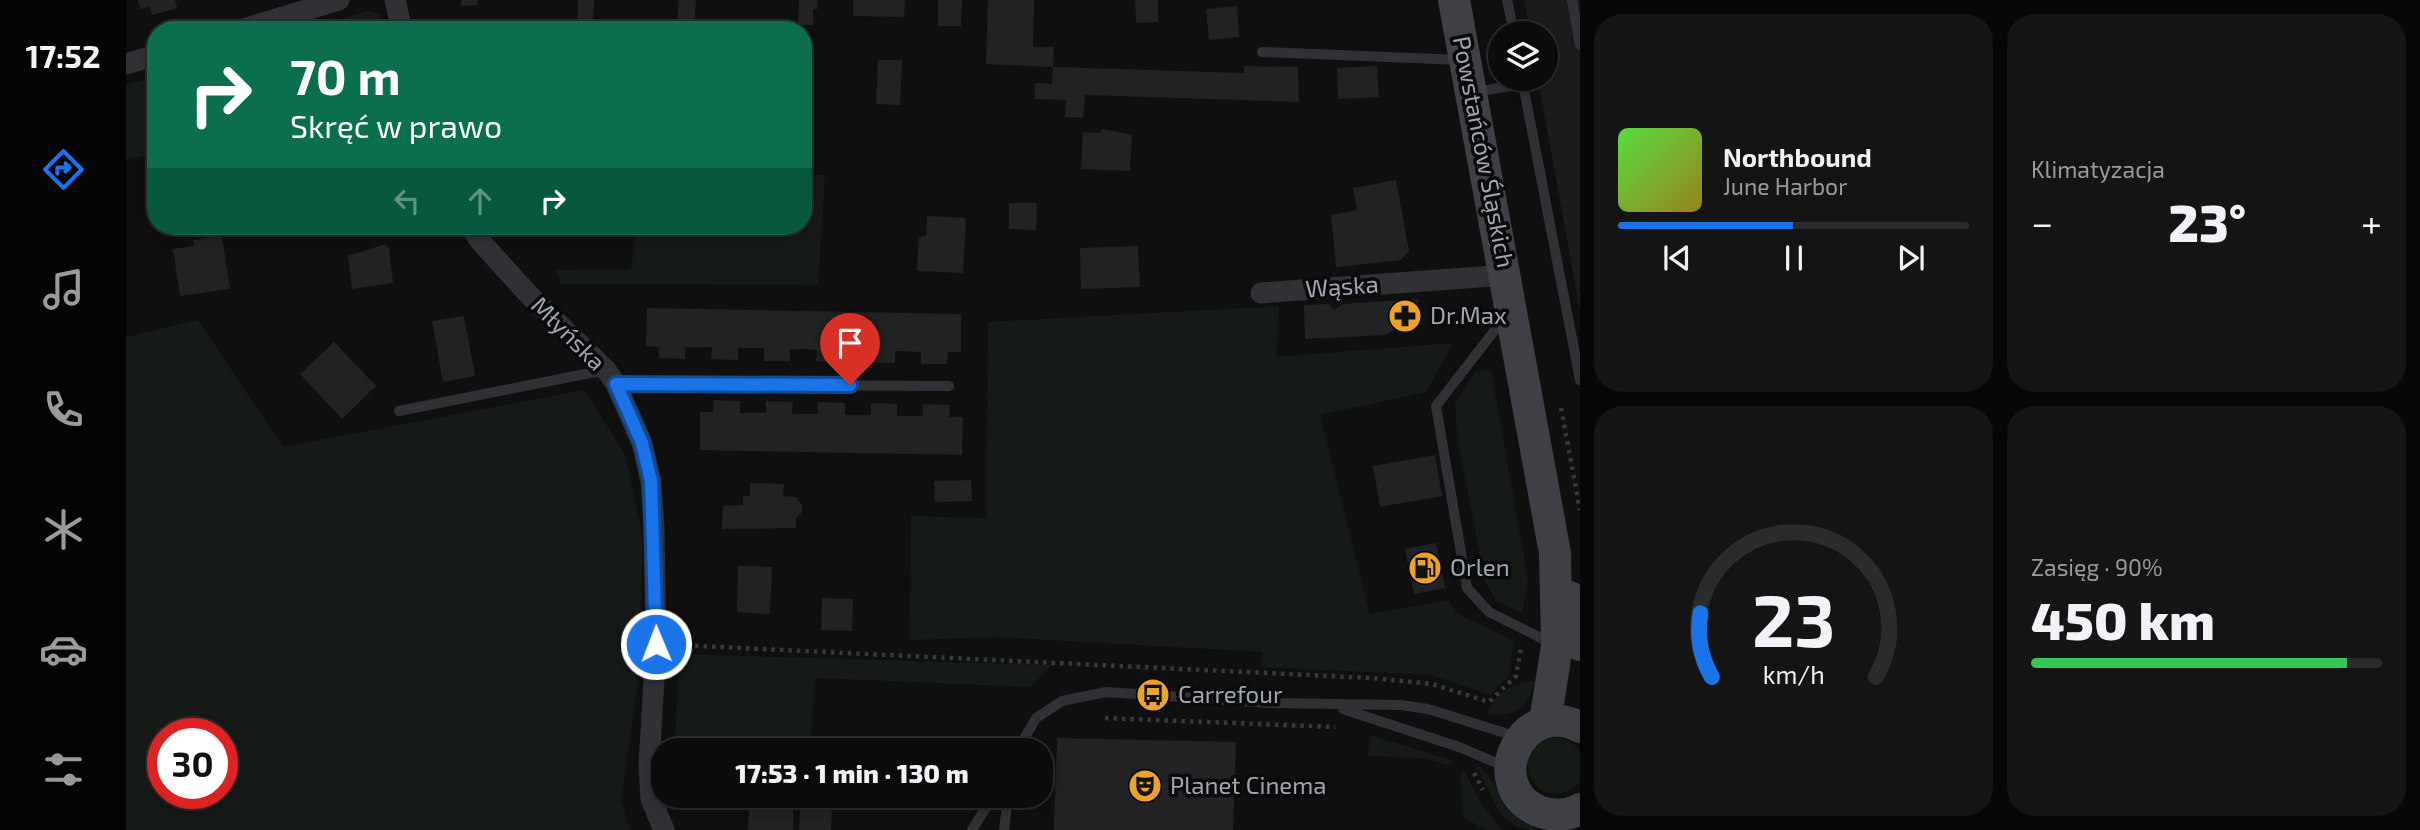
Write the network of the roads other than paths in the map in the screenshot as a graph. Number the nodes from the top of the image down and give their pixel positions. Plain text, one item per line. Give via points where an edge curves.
1 (339, 0) edge
2 (395, 0) edge
3 (1454, 0) edge
4 (1507, 0) edge
5 (1572, 0) edge
6 (297, 6) edge
7 (261, 21) edge
8 (400, 21) edge
9 (1511, 21) edge
10 (1580, 45) edge
11 (1262, 52) dead end
12 (147, 58) edge
13 (1466, 61) junction
14 (126, 64) edge
15 (1488, 89) edge
16 (1525, 91) edge
17 (1472, 92) junction
18 (476, 235) edge
19 (1507, 275) junction
20 (1261, 293) dead end
21 (1513, 307) junction
22 (611, 377) junction
23 (1580, 380) edge
24 (948, 386) dead end
25 (399, 411) dead end
26 (1569, 645) edge
27 (1334, 706) junction
28 (1580, 727) edge
29 (1533, 730) junction
30 (1024, 738) edge
31 (1510, 769) junction
32 (986, 808) edge
33 (1007, 808) edge
34 (1569, 818) edge
35 (664, 830) edge
36 (972, 830) edge
37 (1004, 830) edge

1 - 6 street
2 - 8 street
3 - 13 street, Powstańców Śląskich
4 - 9 lane
5 - 10 lane
6 - 7 street
11 - 13 lane
12 - 14 street
13 - 17 street, Powstańców Śląskich
15 - 17 lane
16 - 23 lane
17 - 19 street, Powstańców Śląskich
18 - 22 street, Młyńska
19 - 20 street, Wąska
19 - 21 street, Powstańców Śląskich
21 - 26 street, Powstańców Śląskich
21 - 26 lane via 1436,406 1466,588 1489,612
22 - 24 lane
22 - 25 lane
22 - 35 street, Młyńska via 642,443 651,481 656,644 649,766 651,799
26 - 29 street, Powstańców Śląskich
27 - 29 lane via 1401,705
27 - 30 lane via 1106,692 1062,701 1036,718
27 - 31 lane
28 - 29 street via 1559,720
29 - 31 street, Powstańców Śląskich via 1511,758
31 - 34 street via 1517,790 1531,807
32 - 36 lane
33 - 37 lane

